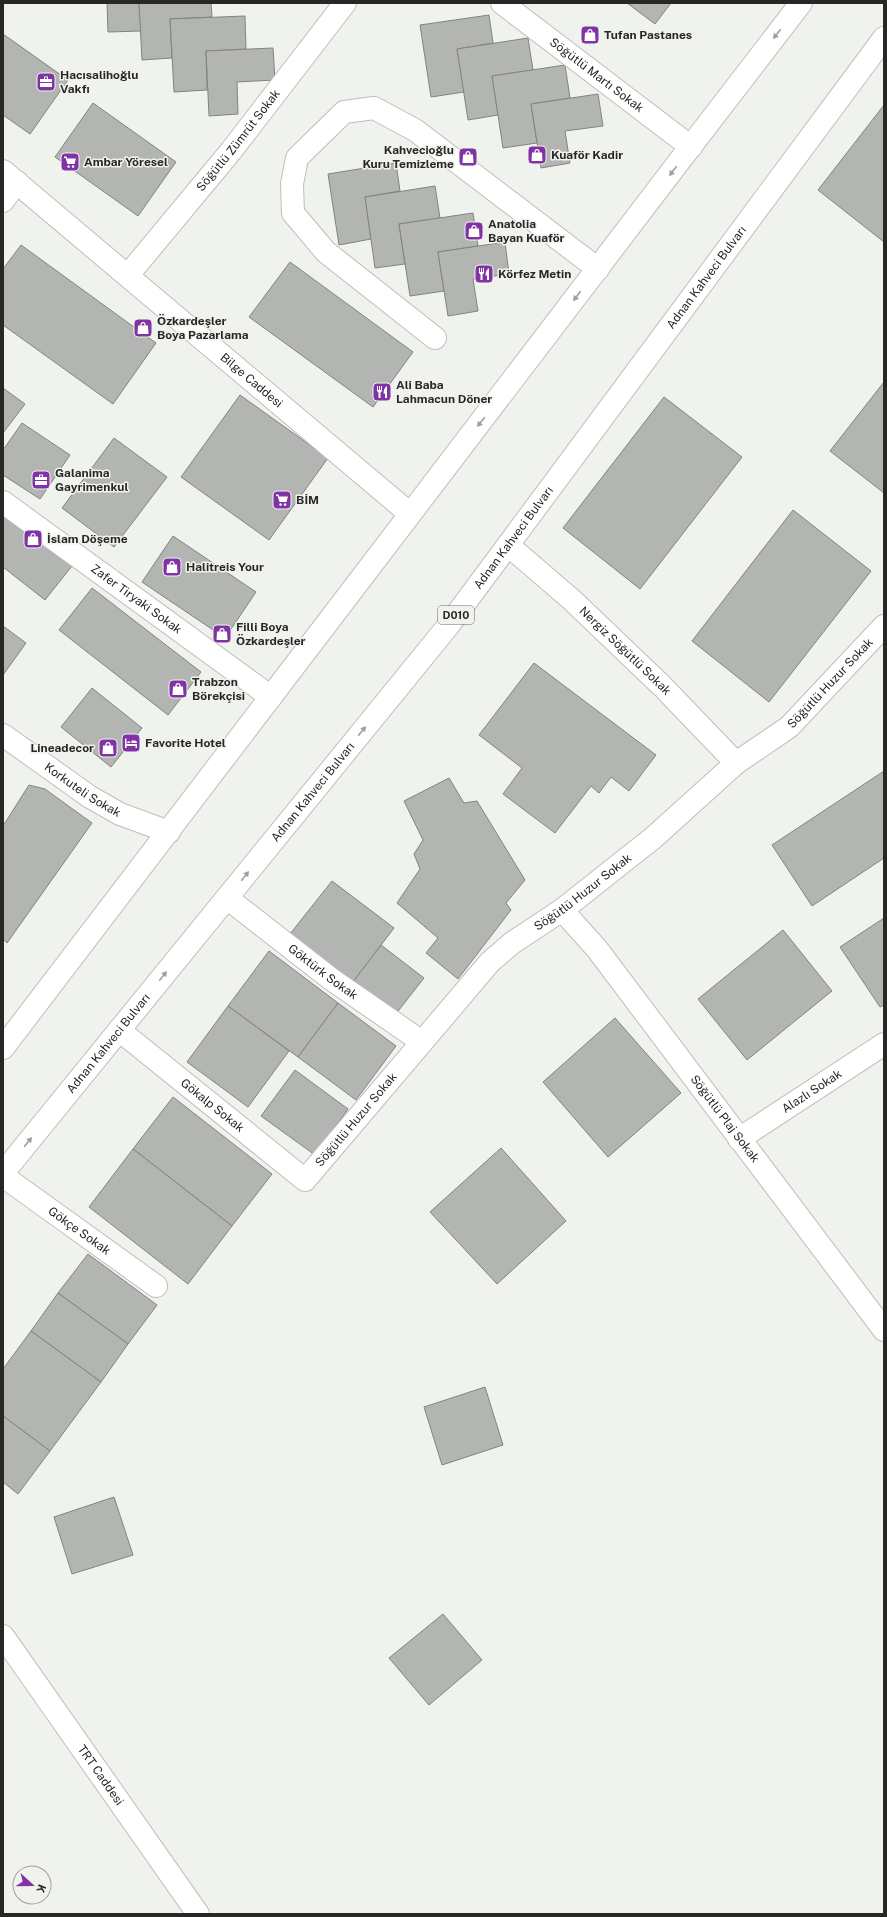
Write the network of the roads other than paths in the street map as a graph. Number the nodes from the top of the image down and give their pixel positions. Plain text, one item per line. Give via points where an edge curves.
1 (345, 3) edge
2 (502, 3) edge
3 (801, 3) edge
4 (884, 38) edge
5 (691, 147) junction
6 (10, 177) edge
7 (3, 201) edge
8 (598, 268) junction
9 (128, 276) junction
10 (435, 338) dead end
11 (3, 502) edge
12 (409, 513) junction
13 (508, 545) junction
14 (884, 626) edge
15 (271, 697) junction
16 (3, 735) edge
17 (736, 763) junction
18 (169, 832) junction
19 (227, 898) junction
20 (562, 910) junction
21 (119, 1030) junction
22 (422, 1042) junction
23 (884, 1044) edge
24 (3, 1048) edge
25 (739, 1139) junction
26 (3, 1173) edge
27 (3, 1176) edge
28 (305, 1180) joint
29 (156, 1286) dead end
30 (884, 1330) edge
31 (3, 1636) edge
32 (198, 1914) edge

1 - 9 main road, Söğütlü Zümrüt Sokak via 231,152
2 - 5 main road, Söğütlü Martı Sokak
3 -> 5 main road
4 - 13 main road, Adnan Kahveci Bulvarı / D010
5 -> 8 main road
6 - 7 main road
6 - 9 main road, Bilge Caddesi
8 - 10 main road via 415,130 374,108 344,112 298,158 292,184 293,213 326,252
8 -> 12 main road
9 - 12 main road, Bilge Caddesi
11 - 15 main road, Zafer Tiryaki Sokak
12 - 15 main road
13 - 17 main road, Nergiz Söğütlü Sokak via 572,600 663,687
19 -> 13 main road, Adnan Kahveci Bulvarı / D010 via 448,626
14 - 17 main road, Söğütlü Huzur Sokak via 789,727
15 - 18 main road
16 - 18 main road, Korkuteli Sokak via 90,797 120,814
17 - 20 main road, Söğütlü Huzur Sokak via 652,838
18 - 24 main road
21 -> 19 main road, Adnan Kahveci Bulvarı / D010
19 - 22 main road, Göktürk Sokak via 331,979
20 - 22 main road, Söğütlü Huzur Sokak via 512,943 490,962
20 - 25 main road, Söğütlü Plaj Sokak via 597,949
26 -> 21 main road, Adnan Kahveci Bulvarı / D010
21 - 28 main road, Gökalp Sokak
22 - 28 main road, Söğütlü Huzur Sokak
23 - 25 main road, Alazlı Sokak
25 - 30 main road, Söğütlü Plaj Sokak
27 - 29 main road, Gökçe Sokak
31 - 32 main road, TRT Caddesi

